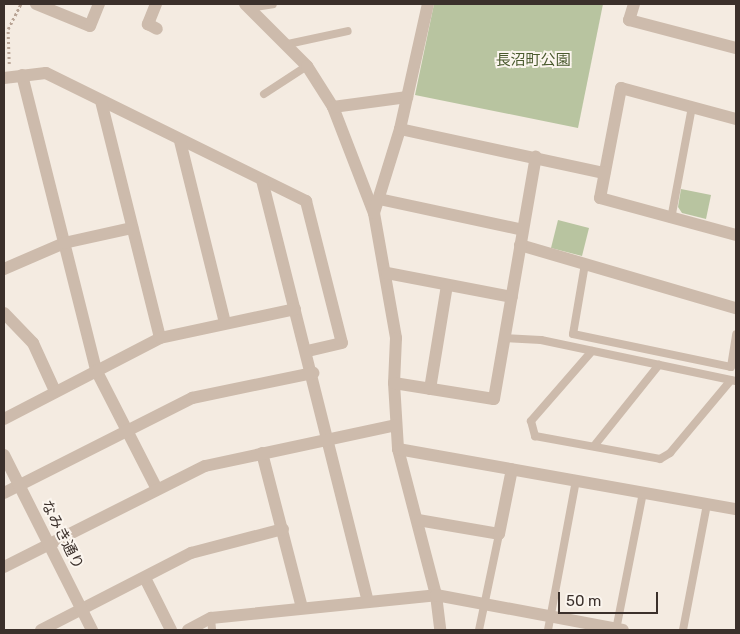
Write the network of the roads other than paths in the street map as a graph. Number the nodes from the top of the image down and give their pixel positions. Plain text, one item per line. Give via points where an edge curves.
1 (36, 4) edge
2 (99, 4) edge
3 (156, 4) edge
4 (273, 4) edge
5 (428, 4) edge
6 (634, 4) edge
7 (247, 6) edge
8 (158, 29) dead end
9 (348, 31) dead end
10 (288, 44) junction
11 (736, 48) edge
12 (307, 66) junction
13 (12, 77) edge
14 (264, 94) dead end
15 (407, 97) junction
16 (101, 101) junction
17 (333, 107) junction
18 (692, 107) junction
19 (736, 119) edge
20 (400, 129) junction
21 (180, 141) junction
22 (536, 157) junction
23 (604, 173) junction
24 (262, 180) junction
25 (379, 199) junction
26 (374, 213) junction
27 (671, 219) junction
28 (132, 228) junction
29 (523, 230) junction
30 (736, 235) edge
31 (64, 243) junction
32 (520, 245) junction
33 (585, 264) junction
34 (4, 265) edge
35 (387, 273) junction
36 (447, 285) junction
37 (512, 297) junction
38 (736, 308) edge
39 (295, 309) junction
40 (4, 313) edge
41 (225, 323) junction
42 (736, 334) edge
43 (160, 338) junction
44 (505, 338) junction
45 (306, 351) junction
46 (592, 351) junction
47 (659, 365) junction
48 (96, 370) junction
49 (312, 373) junction
50 (734, 380) edge
51 (394, 383) junction
52 (430, 389) junction
53 (56, 391) junction
54 (4, 419) edge
55 (396, 425) junction
56 (127, 431) junction
57 (328, 439) junction
58 (594, 446) junction
59 (398, 449) junction
60 (262, 452) junction
61 (4, 455) edge
62 (512, 470) junction
63 (576, 481) junction
64 (19, 486) junction
65 (157, 489) junction
66 (4, 493) edge
67 (643, 493) junction
68 (707, 504) junction
69 (736, 509) edge
70 (418, 520) junction
71 (283, 529) junction
72 (499, 534) junction
73 (50, 545) junction
74 (4, 567) edge
75 (145, 578) junction
76 (436, 595) junction
77 (368, 602) junction
78 (485, 604) junction
79 (302, 608) junction
80 (81, 609) junction
81 (551, 617) junction
82 (211, 624) edge
83 (41, 630) edge
84 (92, 630) edge
85 (172, 630) edge
86 (188, 630) edge
87 (440, 630) edge
88 (479, 630) edge
89 (548, 630) edge
90 (619, 630) edge
91 (683, 630) edge

1 - 2 street via 90,26
3 - 8 street via 148,24
4 - 7 lane
5 - 15 street
6 - 11 street via 630,20
7 - 10 street
9 - 10 lane
10 - 12 street
12 - 14 lane
12 - 17 street
13 - 16 street via 46,73
13 - 31 street
15 - 17 street
15 - 20 street
16 - 21 street
16 - 28 street
17 - 26 street
18 - 19 street
18 - 23 street via 620,88
18 - 27 lane
20 - 22 street
20 - 25 street
21 - 24 street
21 - 41 street
22 - 23 street
22 - 29 street
23 - 27 street via 600,198
24 - 39 street
24 - 45 street via 306,201 342,343
25 - 26 street
25 - 29 street
26 - 35 street
27 - 30 street
28 - 31 street
28 - 43 street
29 - 32 street
31 - 34 street
31 - 48 street
32 - 33 street
32 - 37 street
33 - 38 street
33 - 42 lane via 573,334 731,367
35 - 36 street
35 - 51 street via 396,338
36 - 37 street
36 - 52 street
37 - 44 street
39 - 41 street
39 - 45 street
40 - 53 street via 33,343
41 - 43 street
43 - 48 street
44 - 46 lane via 541,340
44 - 52 street via 494,399
45 - 49 street
46 - 47 lane
46 - 58 lane via 531,421 531,429 535,436
47 - 50 lane
47 - 58 lane
48 - 53 street
48 - 56 street
49 - 56 street via 192,398
49 - 57 street
50 - 58 lane via 670,452 660,459
51 - 52 street
51 - 55 street
53 - 54 street
55 - 57 street
55 - 59 street
56 - 64 street
56 - 65 street
57 - 60 street
57 - 77 street
59 - 62 street
59 - 70 street
60 - 65 street via 205,466
60 - 71 street
61 - 64 street, なみき通り
62 - 63 street
62 - 72 street
63 - 67 street
63 - 81 lane
64 - 66 street
64 - 73 street, なみき通り
65 - 73 street
67 - 68 street
67 - 90 lane
68 - 69 street
68 - 91 lane
70 - 72 street
70 - 76 street
71 - 75 street via 191,553
71 - 79 street
72 - 78 lane
73 - 74 street
73 - 80 street, なみき通り
75 - 80 street
75 - 85 street
76 - 77 street
76 - 78 street
76 - 87 street
77 - 79 street
78 - 81 street
78 - 88 lane
79 - 82 street
80 - 83 street
80 - 84 street, なみき通り
81 - 89 lane
81 - 90 street
82 - 86 street

